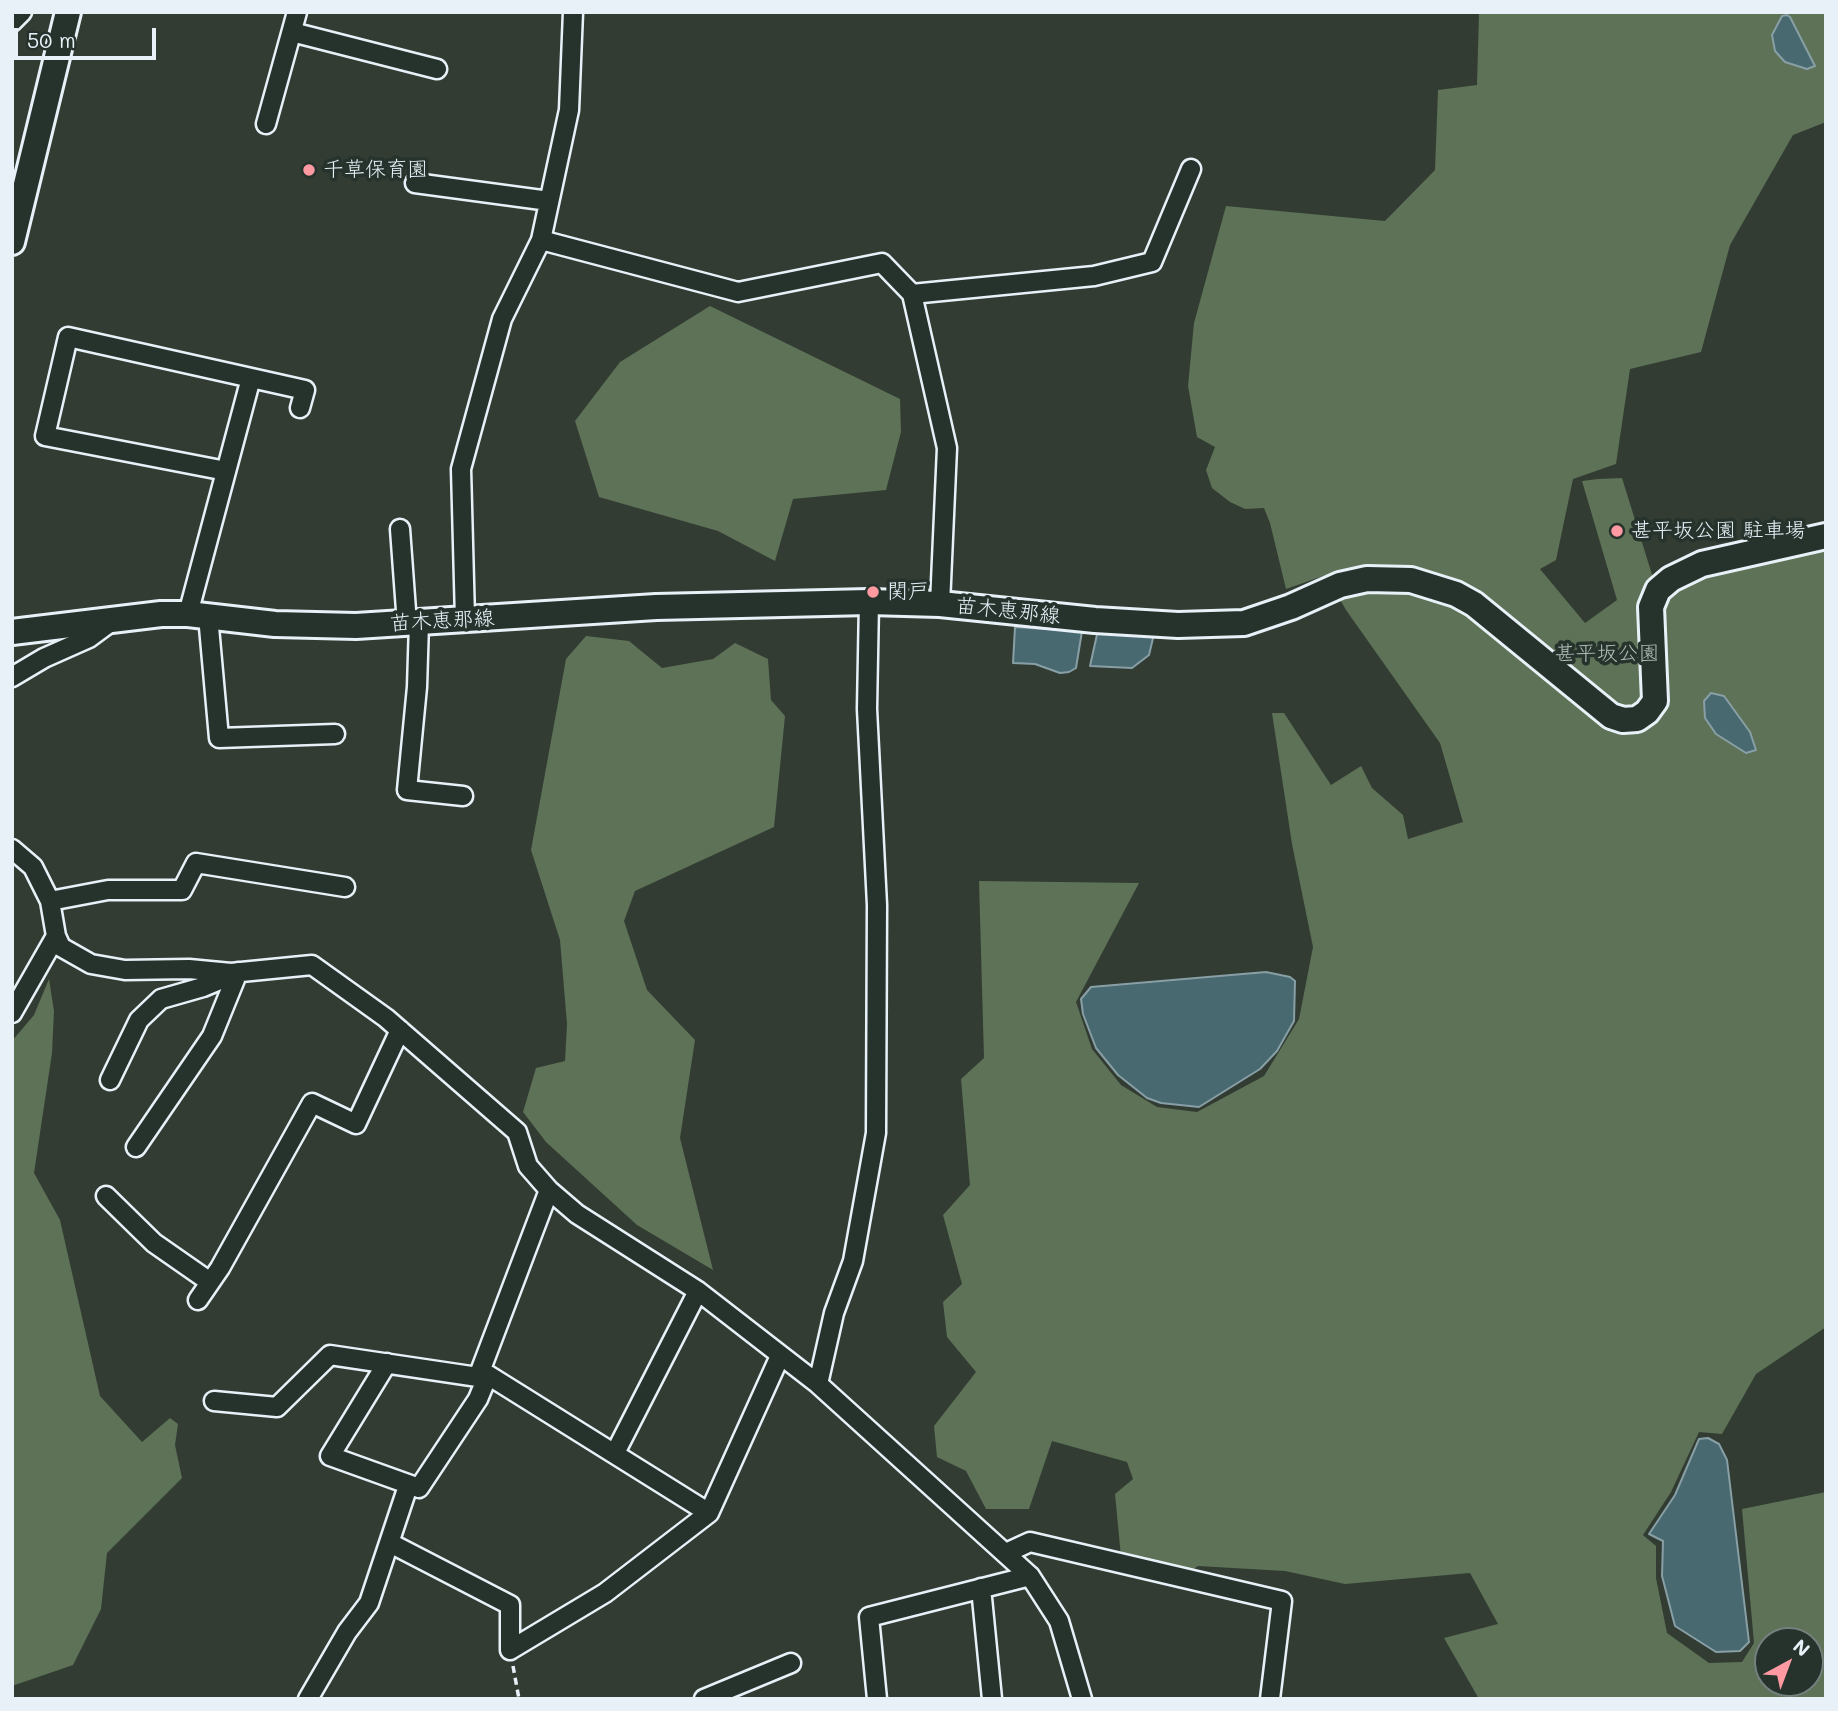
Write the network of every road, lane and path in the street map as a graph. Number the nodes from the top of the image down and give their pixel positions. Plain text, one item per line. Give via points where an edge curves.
1 (22, 12) edge
2 (68, 12) edge
3 (298, 12) edge
4 (573, 12) edge
5 (12, 22) edge
6 (292, 32) junction
7 (437, 69) dead end
8 (266, 124) dead end
9 (1191, 169) dead end
10 (415, 183) dead end
11 (549, 201) junction
12 (541, 240) junction
13 (12, 242) edge
14 (912, 294) junction
15 (250, 378) junction
16 (300, 408) dead end
17 (226, 471) junction
18 (400, 529) dead end
19 (1826, 536) edge
20 (869, 602) junction
21 (940, 604) junction
22 (198, 615) junction
23 (465, 619) junction
24 (112, 621) junction
25 (413, 624) junction
26 (12, 632) edge
27 (12, 677) edge
28 (335, 734) dead end
29 (463, 796) dead end
30 (12, 849) edge
31 (345, 887) dead end
32 (50, 901) junction
33 (56, 936) junction
34 (238, 972) junction
35 (12, 1013) edge
36 (400, 1030) junction
37 (110, 1080) dead end
38 (136, 1147) dead end
39 (549, 1190) junction
40 (106, 1196) dead end
41 (210, 1282) junction
42 (698, 1291) junction
43 (198, 1300) dead end
44 (780, 1356) junction
45 (387, 1363) junction
46 (483, 1376) junction
47 (818, 1384) junction
48 (214, 1401) dead end
49 (615, 1454) junction
50 (408, 1486) junction
51 (709, 1513) junction
52 (390, 1543) junction
53 (1006, 1553) junction
54 (1030, 1576) junction
55 (981, 1588) junction
56 (510, 1650) junction
57 (791, 1663) dead end
58 (307, 1699) edge
59 (519, 1699) edge
60 (704, 1699) edge
61 (877, 1699) edge
62 (992, 1699) edge
63 (1082, 1699) edge
64 (1270, 1699) edge

1 - 5 street
2 - 13 main road
3 - 6 street
4 - 11 street via 569,110
6 - 7 street
6 - 8 street
9 - 14 street via 1152,262 1094,276
10 - 11 street
11 - 12 street
12 - 14 street via 738,292 882,263
12 - 23 street via 502,320 461,469
14 - 21 street via 947,448
15 - 16 street via 305,390
15 - 17 street
15 - 17 street via 68,337 45,436
17 - 22 street
18 - 25 street
19 - 21 main road, 苗木恵那線 via 1702,564 1658,590 1651,607 1655,701 1637,719 1611,716 1474,604 1411,580 1367,579 1340,585 1244,623 1178,625
20 - 21 main road, 苗木恵那線
20 - 23 main road, 苗木恵那線 via 656,607
20 - 47 street via 867,709 877,905 876,1133 853,1261 834,1313
22 - 24 main road, 苗木恵那線 via 161,614
22 - 25 main road, 苗木恵那線 via 275,624
22 - 28 street via 219,738
23 - 25 main road, 苗木恵那線
24 - 26 main road, 苗木恵那線
24 - 27 street via 89,638
25 - 29 street via 417,687 407,790
30 - 32 street via 33,867
31 - 32 street via 196,863 181,890 108,890
32 - 33 street
33 - 34 street via 61,947 91,964 125,970
33 - 35 street
34 - 36 street via 312,965
34 - 37 street via 161,999 139,1020
34 - 38 street via 212,1036
36 - 39 street via 517,1132 528,1166
36 - 41 street via 356,1124 312,1103
39 - 42 street via 577,1214
39 - 46 street
40 - 41 street via 155,1243
41 - 43 street
42 - 44 street
42 - 49 street
44 - 47 street
44 - 51 street
45 - 46 street
45 - 48 street via 330,1355 277,1407
45 - 50 street via 330,1456
46 - 49 street
46 - 50 street via 478,1399 419,1488
47 - 53 street
49 - 51 street
50 - 52 street
51 - 56 street via 606,1593
52 - 56 street via 510,1605
52 - 58 street via 369,1603
53 - 54 street
53 - 64 street via 1030,1542 1282,1601
54 - 55 street
54 - 63 street via 1059,1621
55 - 61 street via 869,1617
55 - 62 street
56 - 59 path
57 - 60 street

